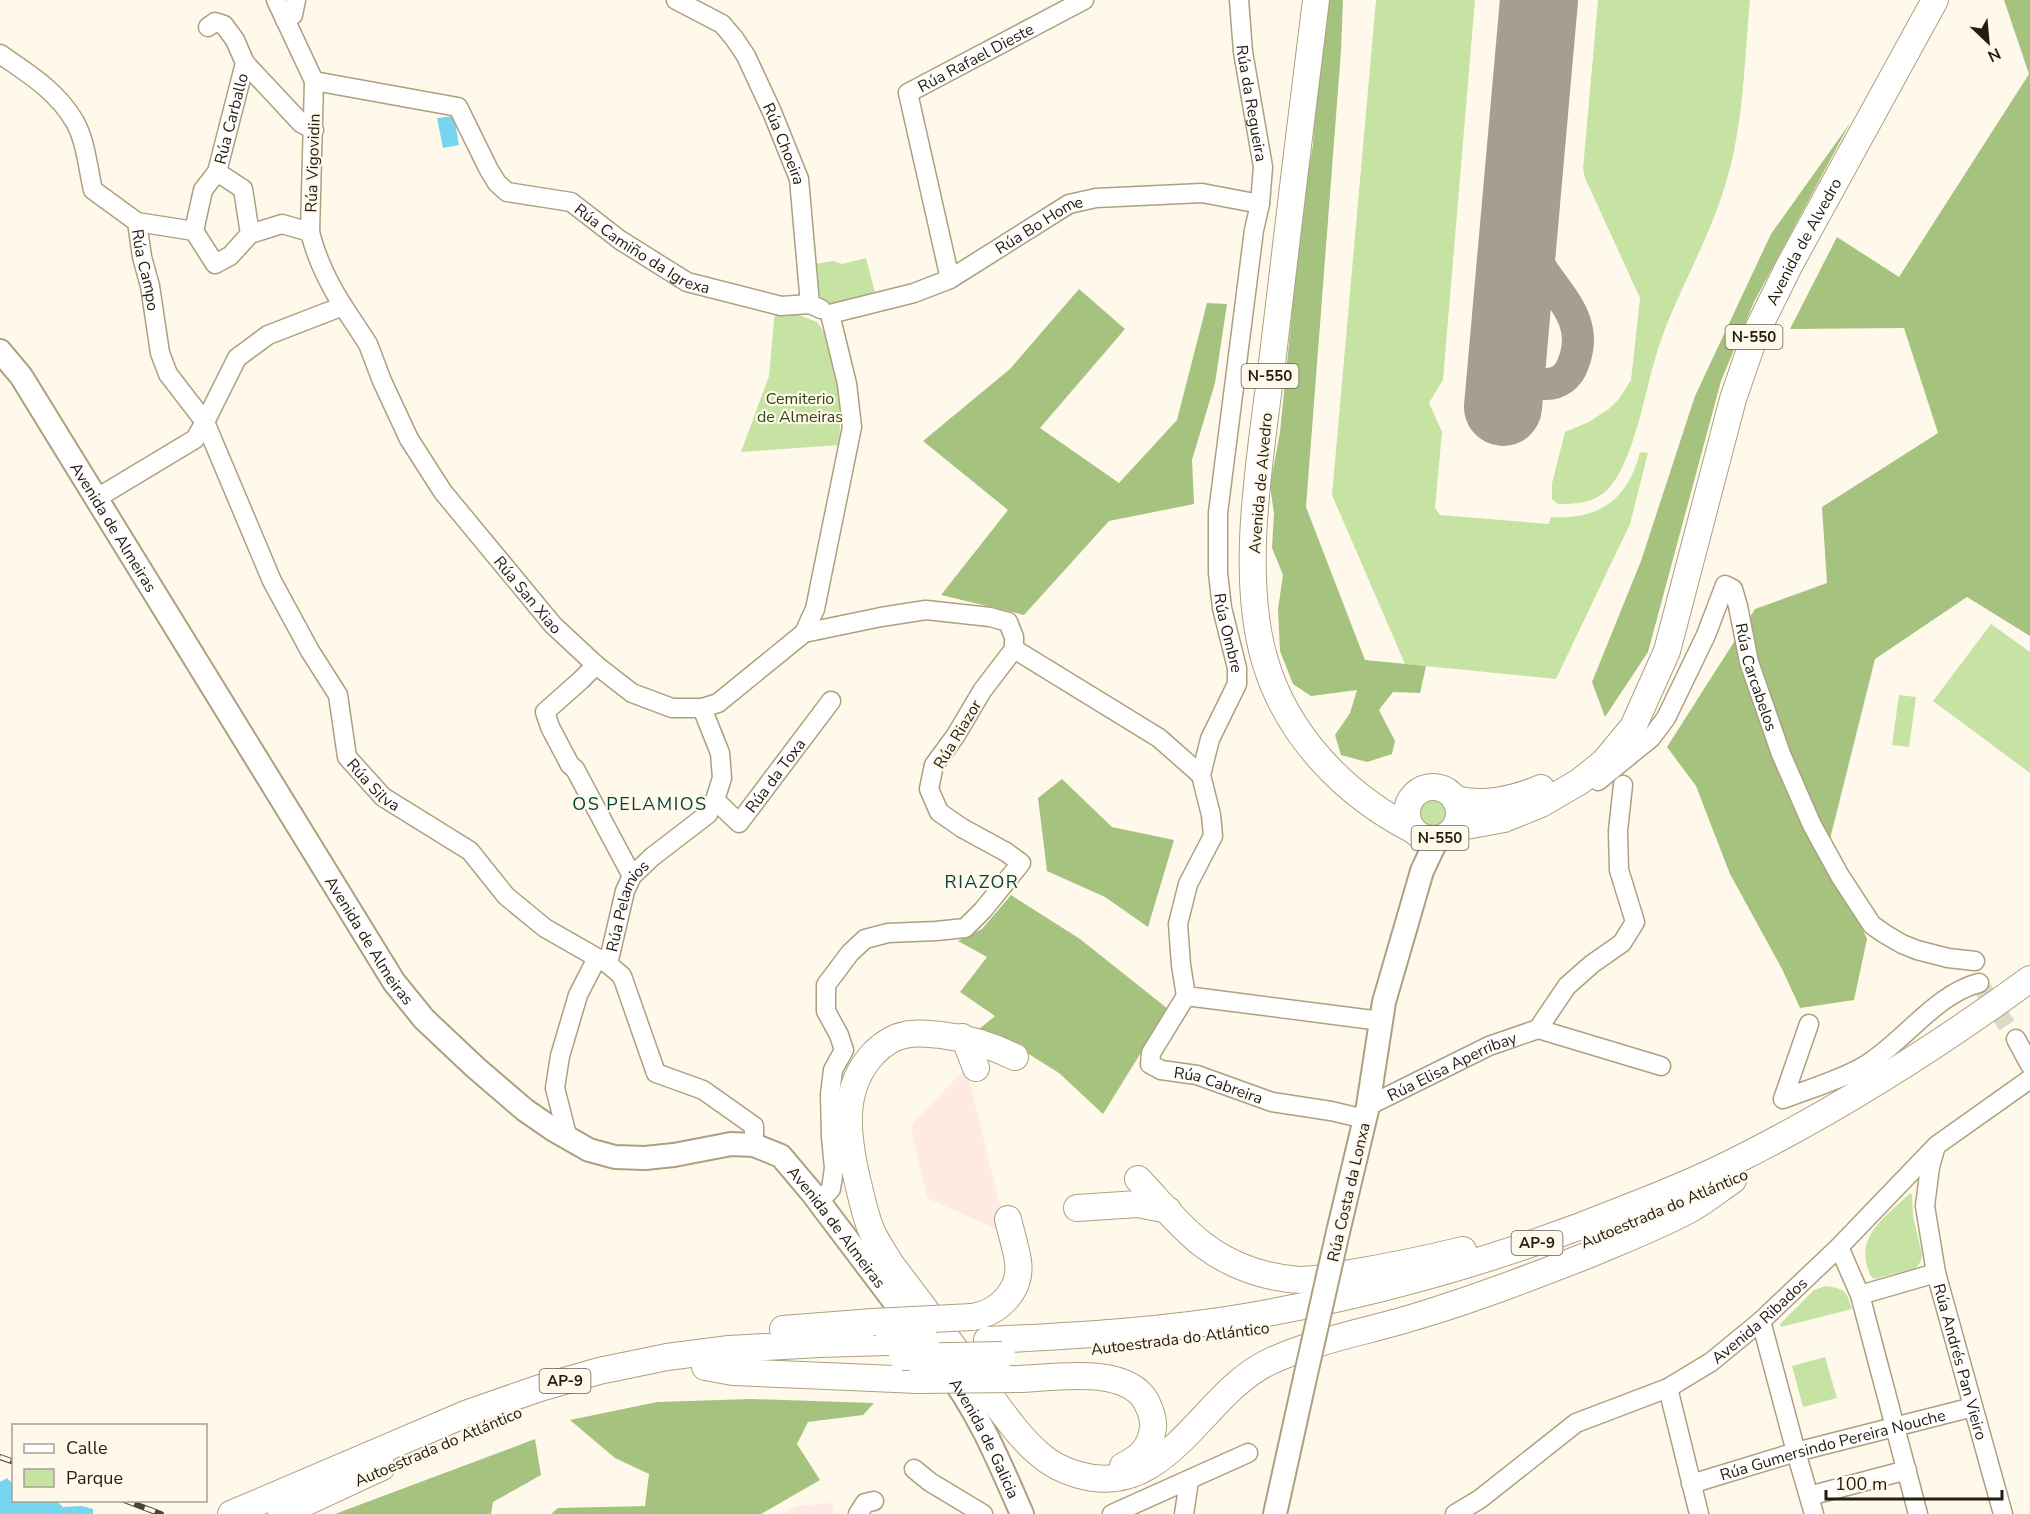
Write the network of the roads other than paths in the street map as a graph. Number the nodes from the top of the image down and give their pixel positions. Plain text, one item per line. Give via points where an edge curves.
1 (268, 0) edge
2 (276, 0) edge
3 (296, 0) edge
4 (676, 0) edge
5 (1084, 0) edge
6 (1239, 0) edge
7 (1316, 0) edge
8 (1935, 0) edge
9 (285, 20) junction
10 (208, 27) dead end
11 (0, 54) edge
12 (245, 63) junction
13 (314, 81) junction
14 (314, 130) junction
15 (217, 172) junction
16 (1260, 204) junction
17 (137, 222) junction
18 (194, 231) junction
19 (310, 232) junction
20 (250, 234) junction
21 (950, 279) junction
22 (810, 304) junction
23 (343, 306) junction
24 (830, 314) junction
25 (0, 351) edge
26 (205, 422) junction
27 (97, 498) junction
28 (804, 633) junction
29 (1014, 649) junction
30 (596, 665) junction
31 (831, 701) dead end
32 (1644, 704) junction
33 (702, 708) junction
34 (1306, 742) junction
35 (1201, 775) junction
36 (1579, 782) junction
37 (1623, 785) dead end
38 (1413, 797) junction
39 (1454, 798) junction
40 (715, 800) junction
41 (1431, 833) junction
42 (632, 876) junction
43 (602, 961) junction
44 (2030, 979) edge
45 (1186, 996) junction
46 (2030, 998) edge
47 (1381, 1021) junction
48 (1809, 1024) dead end
49 (1538, 1029) junction
50 (2016, 1039) tunnel mouth
51 (970, 1054) junction
52 (1015, 1057) dead end
53 (2030, 1065) edge
54 (1661, 1066) dead end
55 (2030, 1079) edge
56 (1367, 1113) junction
57 (568, 1138) junction
58 (754, 1145) junction
59 (1937, 1145) junction
60 (1906, 1177) junction
61 (1138, 1179) dead end
62 (1733, 1180) junction
63 (819, 1202) junction
64 (1925, 1206) junction
65 (1077, 1208) dead end
66 (1168, 1210) junction
67 (1008, 1219) dead end
68 (1584, 1226) junction
69 (1839, 1246) junction
70 (1936, 1273) junction
71 (1860, 1295) junction
72 (899, 1307) joint
73 (1761, 1321) junction
74 (887, 1340) junction
75 (995, 1347) junction
76 (705, 1367) junction
77 (1668, 1388) junction
78 (1973, 1407) junction
79 (1895, 1426) junction
80 (1796, 1452) junction
81 (1248, 1454) dead end
82 (914, 1469) dead end
83 (1907, 1470) junction
84 (1189, 1481) junction
85 (1691, 1484) junction
86 (1809, 1496) junction
87 (874, 1501) dead end
88 (1482, 1506) edge
89 (275, 1509) edge
90 (231, 1514) edge
91 (858, 1514) edge
92 (983, 1514) edge
93 (1022, 1514) edge
94 (1112, 1514) edge
95 (1184, 1514) edge
96 (1275, 1514) edge
97 (1455, 1514) edge
98 (1699, 1514) edge
99 (1814, 1514) edge
100 (1918, 1514) edge
101 (2003, 1514) edge

1 - 9 street
2 - 9 street
3 - 9 street via 294,15
4 - 22 street, Rúa Choeira via 722,24 746,57 772,112 799,179
5 - 21 street, Rúa Rafael Dieste via 909,93
6 - 16 street, Rúa da Regueira via 1263,167
7 - 34 highway, Avenida de Alvedro / N-550 via 1258,475 1253,575 1256,619 1265,660 1288,716
8 - 32 highway, Avenida de Alvedro / N-550 via 1755,335 1733,399 1667,651
9 - 13 street, Rúa Vigovidin
10 - 12 street, Rúa Carballo via 215,22 224,25
11 - 17 street, Rúa Campo via 49,88 75,123 93,190
12 - 14 street via 301,123
12 - 15 street, Rúa Carballo
13 - 14 street, Rúa Vigovidin
13 - 22 street, Rúa Camiño da Igrexa via 458,107 496,183 507,192 571,202 620,240 687,282 781,306
14 - 19 street, Rúa Vigovidin
15 - 18 street, Rúa Carballo via 203,190
15 - 20 street via 243,189
16 - 21 street, Rúa Bo Home via 1203,193 1096,198 1069,204
16 - 35 street, Rúa Ombre via 1218,513 1218,573 1237,684 1209,739
17 - 18 street
17 - 26 street, Rúa Campo via 160,353 168,374
18 - 20 street via 215,264 230,256
19 - 20 street via 282,224
19 - 23 street, Rúa Vigovidin
21 - 24 street, Rúa Bo Home via 914,293
22 - 24 street
23 - 26 street via 268,335 237,358
23 - 30 street, Rúa San Xiao via 368,344 409,439 443,492 553,625
24 - 28 street, Rúa San Xiao via 847,384 852,427 815,609
25 - 27 main road, Avenida de Almeiras via 21,376
26 - 27 street via 195,439
26 - 43 street, Rúa Silva via 272,581 338,695 347,757 383,797 470,851 506,896 544,928
27 - 57 main road, Avenida de Almeiras via 394,982 424,1019 476,1068 525,1110
28 - 29 street via 926,610 1008,622
28 - 33 street, Rúa San Xiao via 718,703
29 - 35 street via 1159,738
29 - 63 street, Rúa Riazor via 934,765 929,789 939,812 1021,863 965,928 888,933 865,939 826,985 826,1011 844,1050 834,1070 830,1094 834,1168 831,1189
30 - 33 street, Rúa San Xiao via 632,693 672,708
30 - 42 street via 544,712
31 - 40 street, Rúa da Toxa via 739,823
32 - 36 highway, Avenida de Alvedro / N-550 via 1633,727 1604,762
32 - 39 highway, Avenida de Alvedro / N-550 via 1614,740 1581,768 1558,781 1499,800 1465,802
33 - 40 street, Rúa Pelamios via 720,753 722,778
34 - 38 highway, Avenida de Alvedro / N-550 via 1354,780 1378,792
34 - 41 highway, Avenida de Alvedro / N-550 via 1345,784 1387,816
35 - 45 street, Rúa Ombre via 1212,815 1213,836 1188,884 1178,924
36 - 41 highway, Avenida de Alvedro / N-550 via 1504,819
36 - 48 street, Rúa Carcabelos via 1595,783 1651,738 1685,682 1725,585 1733,588 1749,662 1781,754 1812,825 1840,876 1872,925 1902,944 1948,958 1976,976 1863,1068 1783,1099
37 - 49 street, Rúa Elisa Aperribay via 1619,870 1635,922 1622,943 1567,986
38 - 39 highway, N-550 via 1434,787
38 - 41 highway, N-550 via 1407,814 1409,822
39 - 41 highway, N-550 via 1459,813
40 - 42 street, Rúa Pelamios via 708,814
41 - 47 main road, Rúa Costa da Lonxa
42 - 43 street, Rúa Pelamios
43 - 57 street via 578,994 560,1056 555,1088
43 - 58 street, Rúa Pelamios via 622,976 656,1073 703,1090 754,1126
44 - 68 highway, Autoestrada do Atlántico / AP-9 via 1964,1027 1822,1115 1742,1158
45 - 47 street
45 - 56 street, Rúa Cabreira via 1150,1053 1150,1064 1161,1070 1197,1075 1272,1102
46 - 62 highway, Autoestrada do Atlántico / AP-9 via 1891,1093
47 - 56 main road, Rúa Costa da Lonxa
49 - 54 street, Rúa Elisa Aperribay
49 - 56 street, Rúa Elisa Aperribay via 1489,1046
50 - 53 street
51 - 52 highway via 999,1049
51 - 62 highway via 926,1033 905,1034 878,1048 867,1061 850,1094 848,1110 851,1153 863,1206 870,1228 890,1263 1022,1437 1059,1468 1100,1479 1137,1473 1162,1458 1230,1390 1265,1364 1292,1352 1531,1278 1640,1234 1689,1210
51 - 76 highway, bridge via 947,1044 917,1042 887,1053 867,1079 859,1096 858,1137 881,1228 905,1268 1037,1440 1070,1463 1089,1469 1121,1467 1146,1450 1154,1422 1150,1408 1142,1395 1115,1379 1098,1376 1018,1379 918,1380 733,1372
55 - 59 street, Avenida Ribados
56 - 96 main road, Rúa Costa da Lonxa, bridge
57 - 58 main road, Avenida de Almeiras via 589,1150 615,1157 674,1155 731,1144
58 - 63 main road, Avenida de Almeiras via 781,1156
59 - 60 street, Avenida Ribados
59 - 64 street, Rúa Andrés Pan Vieiro
60 - 64 street, Rúa Andrés Pan Vieiro via 1915,1181
60 - 69 street, Avenida Ribados
61 - 66 highway
62 - 75 highway, Autoestrada do Atlántico / AP-9 via 1512,1269 1309,1322 1104,1349
63 - 72 main road, Avenida de Almeiras
64 - 70 street, Rúa Andrés Pan Vieiro
65 - 66 highway via 1138,1203
66 - 68 highway via 1203,1245 1228,1261 1273,1276 1302,1280 1385,1267 1548,1229
67 - 74 highway, bridge via 1018,1263 1017,1278 1003,1304 993,1311
68 - 75 highway, Autoestrada do Atlántico / AP-9 via 1521,1249 1369,1292 1260,1314
69 - 71 street
69 - 73 street, Avenida Ribados
70 - 71 street
70 - 78 street, Rúa Andrés Pan Vieiro
71 - 79 street
72 - 93 main road, Avenida de Galicia via 961,1389
73 - 77 street, Avenida Ribados via 1711,1362
73 - 80 street
74 - 75 highway, AP-9, bridge
74 - 76 highway, Autoestrada do Atlántico / AP-9 via 828,1359
74 - 89 highway, Autoestrada do Atlántico / AP-9 via 759,1331 650,1347 579,1366 540,1388 468,1413
76 - 89 highway, Autoestrada do Atlántico / AP-9 via 591,1389 532,1407
77 - 85 street
77 - 88 street, Avenida Ribados via 1576,1423
78 - 79 street, Rúa Gumersindo Pereira Nouche
78 - 101 street, Rúa Andrés Pan Vieiro
79 - 80 street, Rúa Gumersindo Pereira Nouche
79 - 83 street
80 - 85 street, Rúa Gumersindo Pereira Nouche
80 - 86 street
81 - 84 street
82 - 92 street
83 - 86 street
83 - 100 street
84 - 94 street
84 - 95 street
85 - 98 street
86 - 99 street
87 - 91 street via 865,1503
88 - 97 street, Avenida Ribados
89 - 90 highway, Autoestrada do Atlántico / AP-9

